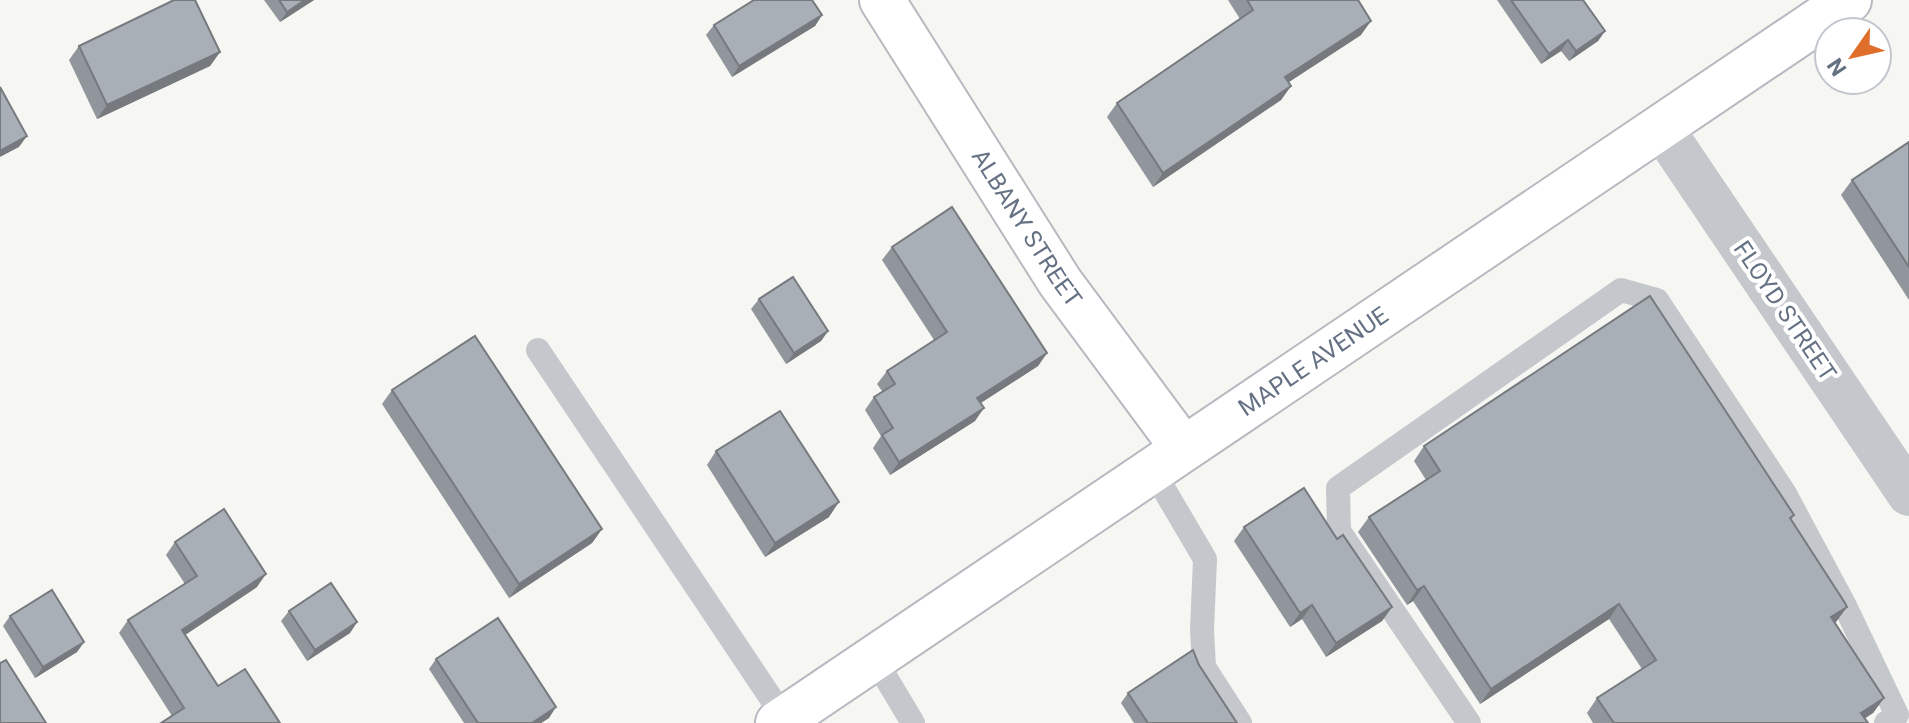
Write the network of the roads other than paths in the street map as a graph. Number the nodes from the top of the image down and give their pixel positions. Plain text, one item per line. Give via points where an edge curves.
1 (882, 0) edge
2 (1849, 0) edge
3 (1661, 127) junction
4 (538, 350) dead end
5 (1167, 459) junction
6 (1904, 475) edge
7 (874, 658) junction
8 (782, 721) edge
9 (913, 723) edge
10 (1240, 723) edge
11 (1469, 723) edge
12 (1886, 723) edge

1 - 5 main road, ALBANY STREET
2 - 3 main road, MAPLE AVENUE
3 - 5 main road, MAPLE AVENUE
3 - 6 street, FLOYD STREET
4 - 8 lane
5 - 7 main road, MAPLE AVENUE
5 - 10 lane via 1205,559 1204,667
7 - 8 main road, MAPLE AVENUE
7 - 9 lane
11 - 12 lane via 1339,531 1338,488 1621,290 1657,300 1784,492 1897,715

